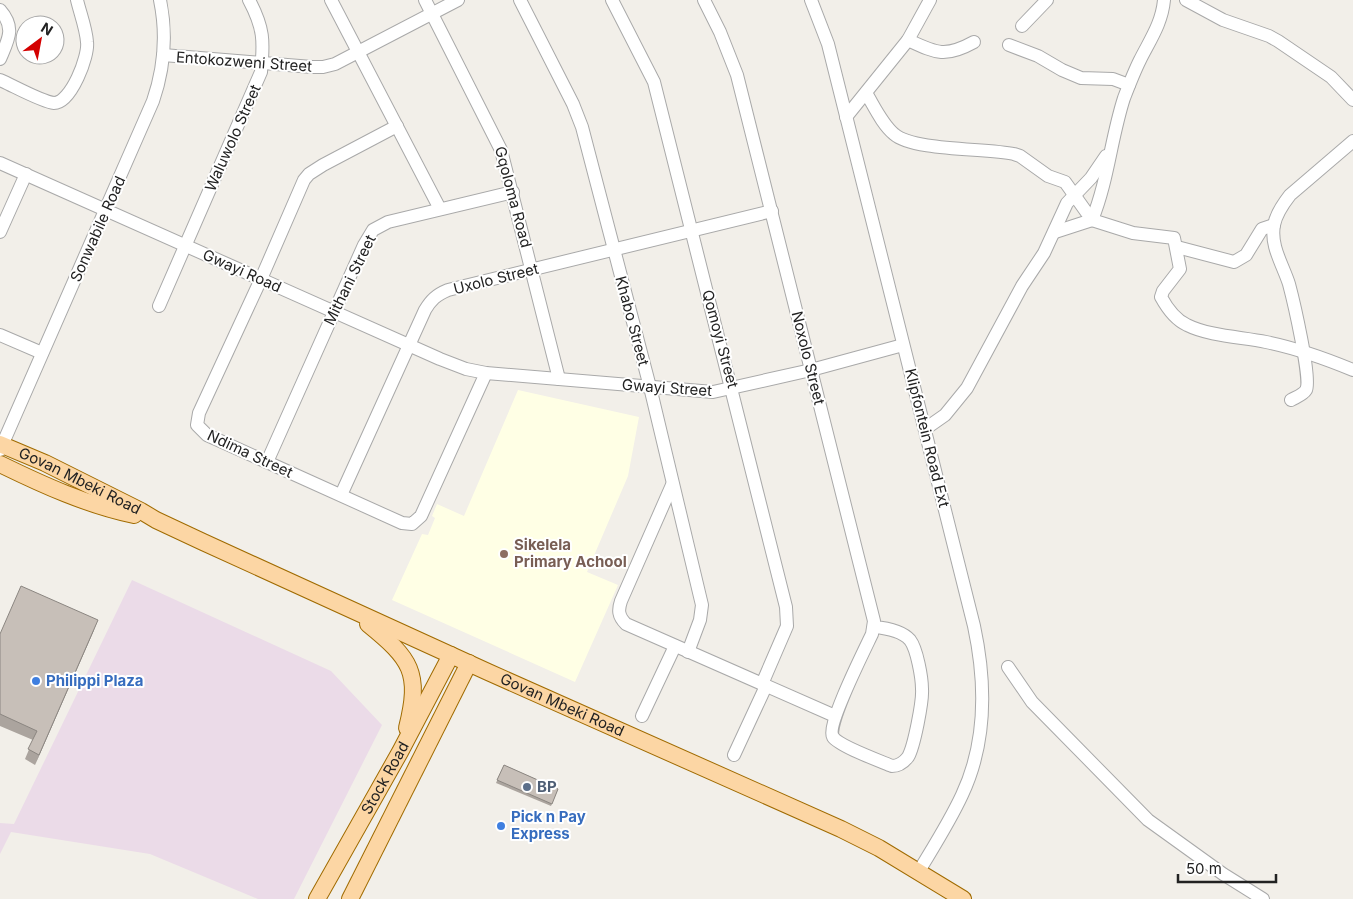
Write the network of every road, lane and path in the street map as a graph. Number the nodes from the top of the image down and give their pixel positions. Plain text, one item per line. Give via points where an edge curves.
1 (77, 0) edge
2 (160, 0) edge
3 (249, 0) edge
4 (331, 0) edge
5 (425, 0) edge
6 (458, 0) edge
7 (520, 0) edge
8 (612, 0) edge
9 (704, 0) edge
10 (811, 0) edge
11 (930, 0) edge
12 (1048, 0) edge
13 (1164, 0) edge
14 (1186, 0) edge
15 (0, 10) edge
16 (432, 14) junction
17 (1022, 26) dead end
18 (908, 40) junction
19 (974, 42) dead end
20 (1009, 45) dead end
21 (359, 52) junction
22 (163, 56) junction
23 (0, 59) edge
24 (262, 62) junction
25 (0, 80) edge
26 (1129, 85) junction
27 (866, 93) junction
28 (1353, 100) edge
29 (846, 117) junction
30 (397, 126) junction
31 (1353, 141) edge
32 (1110, 152) junction
33 (0, 163) edge
34 (26, 174) junction
35 (513, 192) junction
36 (1074, 194) junction
37 (440, 208) junction
38 (106, 210) junction
39 (772, 211) junction
40 (1092, 220) junction
41 (1274, 226) junction
42 (691, 230) junction
43 (0, 232) edge
44 (1055, 232) junction
45 (185, 245) junction
46 (1177, 247) junction
47 (613, 250) junction
48 (532, 270) junction
49 (261, 279) junction
50 (159, 306) dead end
51 (334, 312) junction
52 (0, 335) edge
53 (408, 345) junction
54 (903, 345) junction
55 (1302, 350) junction
56 (42, 353) junction
57 (811, 370) junction
58 (1353, 370) edge
59 (486, 372) junction
60 (558, 379) junction
61 (650, 387) junction
62 (733, 389) junction
63 (1291, 400) dead end
64 (924, 429) junction
65 (1, 446) edge
66 (267, 462) junction
67 (0, 464) edge
68 (672, 486) junction
69 (341, 495) junction
70 (156, 520) junction
71 (354, 610) junction
72 (874, 627) junction
73 (675, 646) junction
74 (688, 652) junction
75 (451, 655) junction
76 (469, 663) junction
77 (1008, 667) dead end
78 (764, 685) junction
79 (642, 716) dead end
80 (834, 716) junction
81 (400, 752) junction
82 (734, 755) dead end
83 (919, 871) junction
84 (317, 899) edge
85 (350, 899) edge
86 (963, 899) edge
87 (1263, 899) edge

1 - 25 street via 87,46 78,75 64,99 55,103 46,101
2 - 22 street, Sonwabile Road
3 - 24 street, Waluwolo Street via 262,32
4 - 21 street
5 - 16 street, Gqoloma Road
6 - 16 street, Entokozweni Street
7 - 47 street, Khabo Street via 574,104
8 - 42 street, Qomoyi Street via 654,82
9 - 39 street, Noxolo Street via 737,75
10 - 29 street, Klipfontein Road Ext via 828,44
11 - 18 street
12 - 17 street
13 - 26 street via 1160,20
14 - 28 street via 1223,20 1278,41 1331,77
15 - 23 street via 10,29
16 - 21 street, Entokozweni Street
16 - 35 street, Gqoloma Road via 502,150
18 - 19 street via 928,50 949,53
18 - 27 street
20 - 26 street via 1081,78 1114,78
21 - 24 street, Entokozweni Street via 323,67
21 - 30 street
22 - 24 street, Entokozweni Street
22 - 38 street, Sonwabile Road via 153,101
24 - 45 street, Waluwolo Street via 255,89
26 - 32 street
27 - 29 street
27 - 36 street via 895,136 918,143 1020,156 1041,172 1065,182
29 - 54 street, Klipfontein Road Ext
30 - 37 street
30 - 49 street, Ndima Street via 309,174
31 - 41 street via 1290,195 1282,205
32 - 36 street
32 - 40 street
33 - 34 street, Gwayi Road
34 - 38 street, Gwayi Road
34 - 43 street
35 - 37 street, Mithani Street
35 - 48 street, Gqoloma Road
36 - 40 street
36 - 44 street
37 - 51 street, Mithani Street via 388,222 373,230
38 - 45 street, Gwayi Road
38 - 56 street, Sonwabile Road
39 - 42 street, Uxolo Street
39 - 57 street, Noxolo Street
40 - 44 street
40 - 46 street via 1133,233 1174,238
41 - 46 street via 1262,230 1246,255 1234,262
41 - 55 street via 1276,249 1289,284
42 - 47 street, Uxolo Street
42 - 62 street, Qomoyi Street
44 - 64 street via 967,388 945,415
45 - 49 street, Gwayi Road
45 - 50 street, Waluwolo Street
46 - 55 street via 1180,269 1161,297 1176,318 1206,332
47 - 48 street, Uxolo Street
47 - 61 street, Khabo Street
48 - 53 street, Uxolo Street via 438,294 429,303
48 - 60 street, Gqoloma Road
49 - 51 street, Gwayi Road
49 - 66 street, Ndima Street via 199,413 197,425 207,435
51 - 53 street, Gwayi Road
51 - 66 street, Mithani Street
52 - 56 street
53 - 59 street, Gwayi Road via 457,366
53 - 69 street, Uxolo Street
54 - 57 street, Gwayi Street
54 - 64 street, Klipfontein Road Ext
55 - 58 street
55 - 63 street via 1308,386 1304,394
56 - 65 street, Sonwabile Road
57 - 62 street, Gwayi Street
57 - 72 street, Noxolo Street
59 - 60 street, Gwayi Street
59 - 69 street, Ndima Street via 416,522 402,523
60 - 61 street, Gwayi Street
61 - 62 street, Gwayi Street via 713,392
61 - 68 street, Khabo Street
62 - 78 street, Qomoyi Street via 787,618 787,626
64 - 83 street, Klipfontein Road Ext via 982,666 982,705 977,748 968,781
65 - 70 main road, Govan Mbeki Road via 45,464
66 - 69 street, Ndima Street
67 - 70 main road, Govan Mbeki Road via 97,506
68 - 73 street via 620,600 619,612 626,624
68 - 74 street, Khabo Street via 702,610
70 - 71 main road, Govan Mbeki Road
71 - 75 main road, Govan Mbeki Road
71 - 81 main road via 400,652 412,673 412,706
72 - 80 street
72 - 80 street via 886,628 906,637 914,647 922,690 911,750 904,761 892,766 836,739 832,733
73 - 74 street
73 - 79 street
74 - 78 street
75 - 76 main road, Govan Mbeki Road
75 - 81 main road, Stock Road
76 - 83 main road, Govan Mbeki Road via 806,813
76 - 85 main road, Stock Road
77 - 87 street via 1032,702 1148,820
78 - 80 street
78 - 82 street, Qomoyi Street
81 - 84 main road, Stock Road
83 - 86 main road, Govan Mbeki Road

